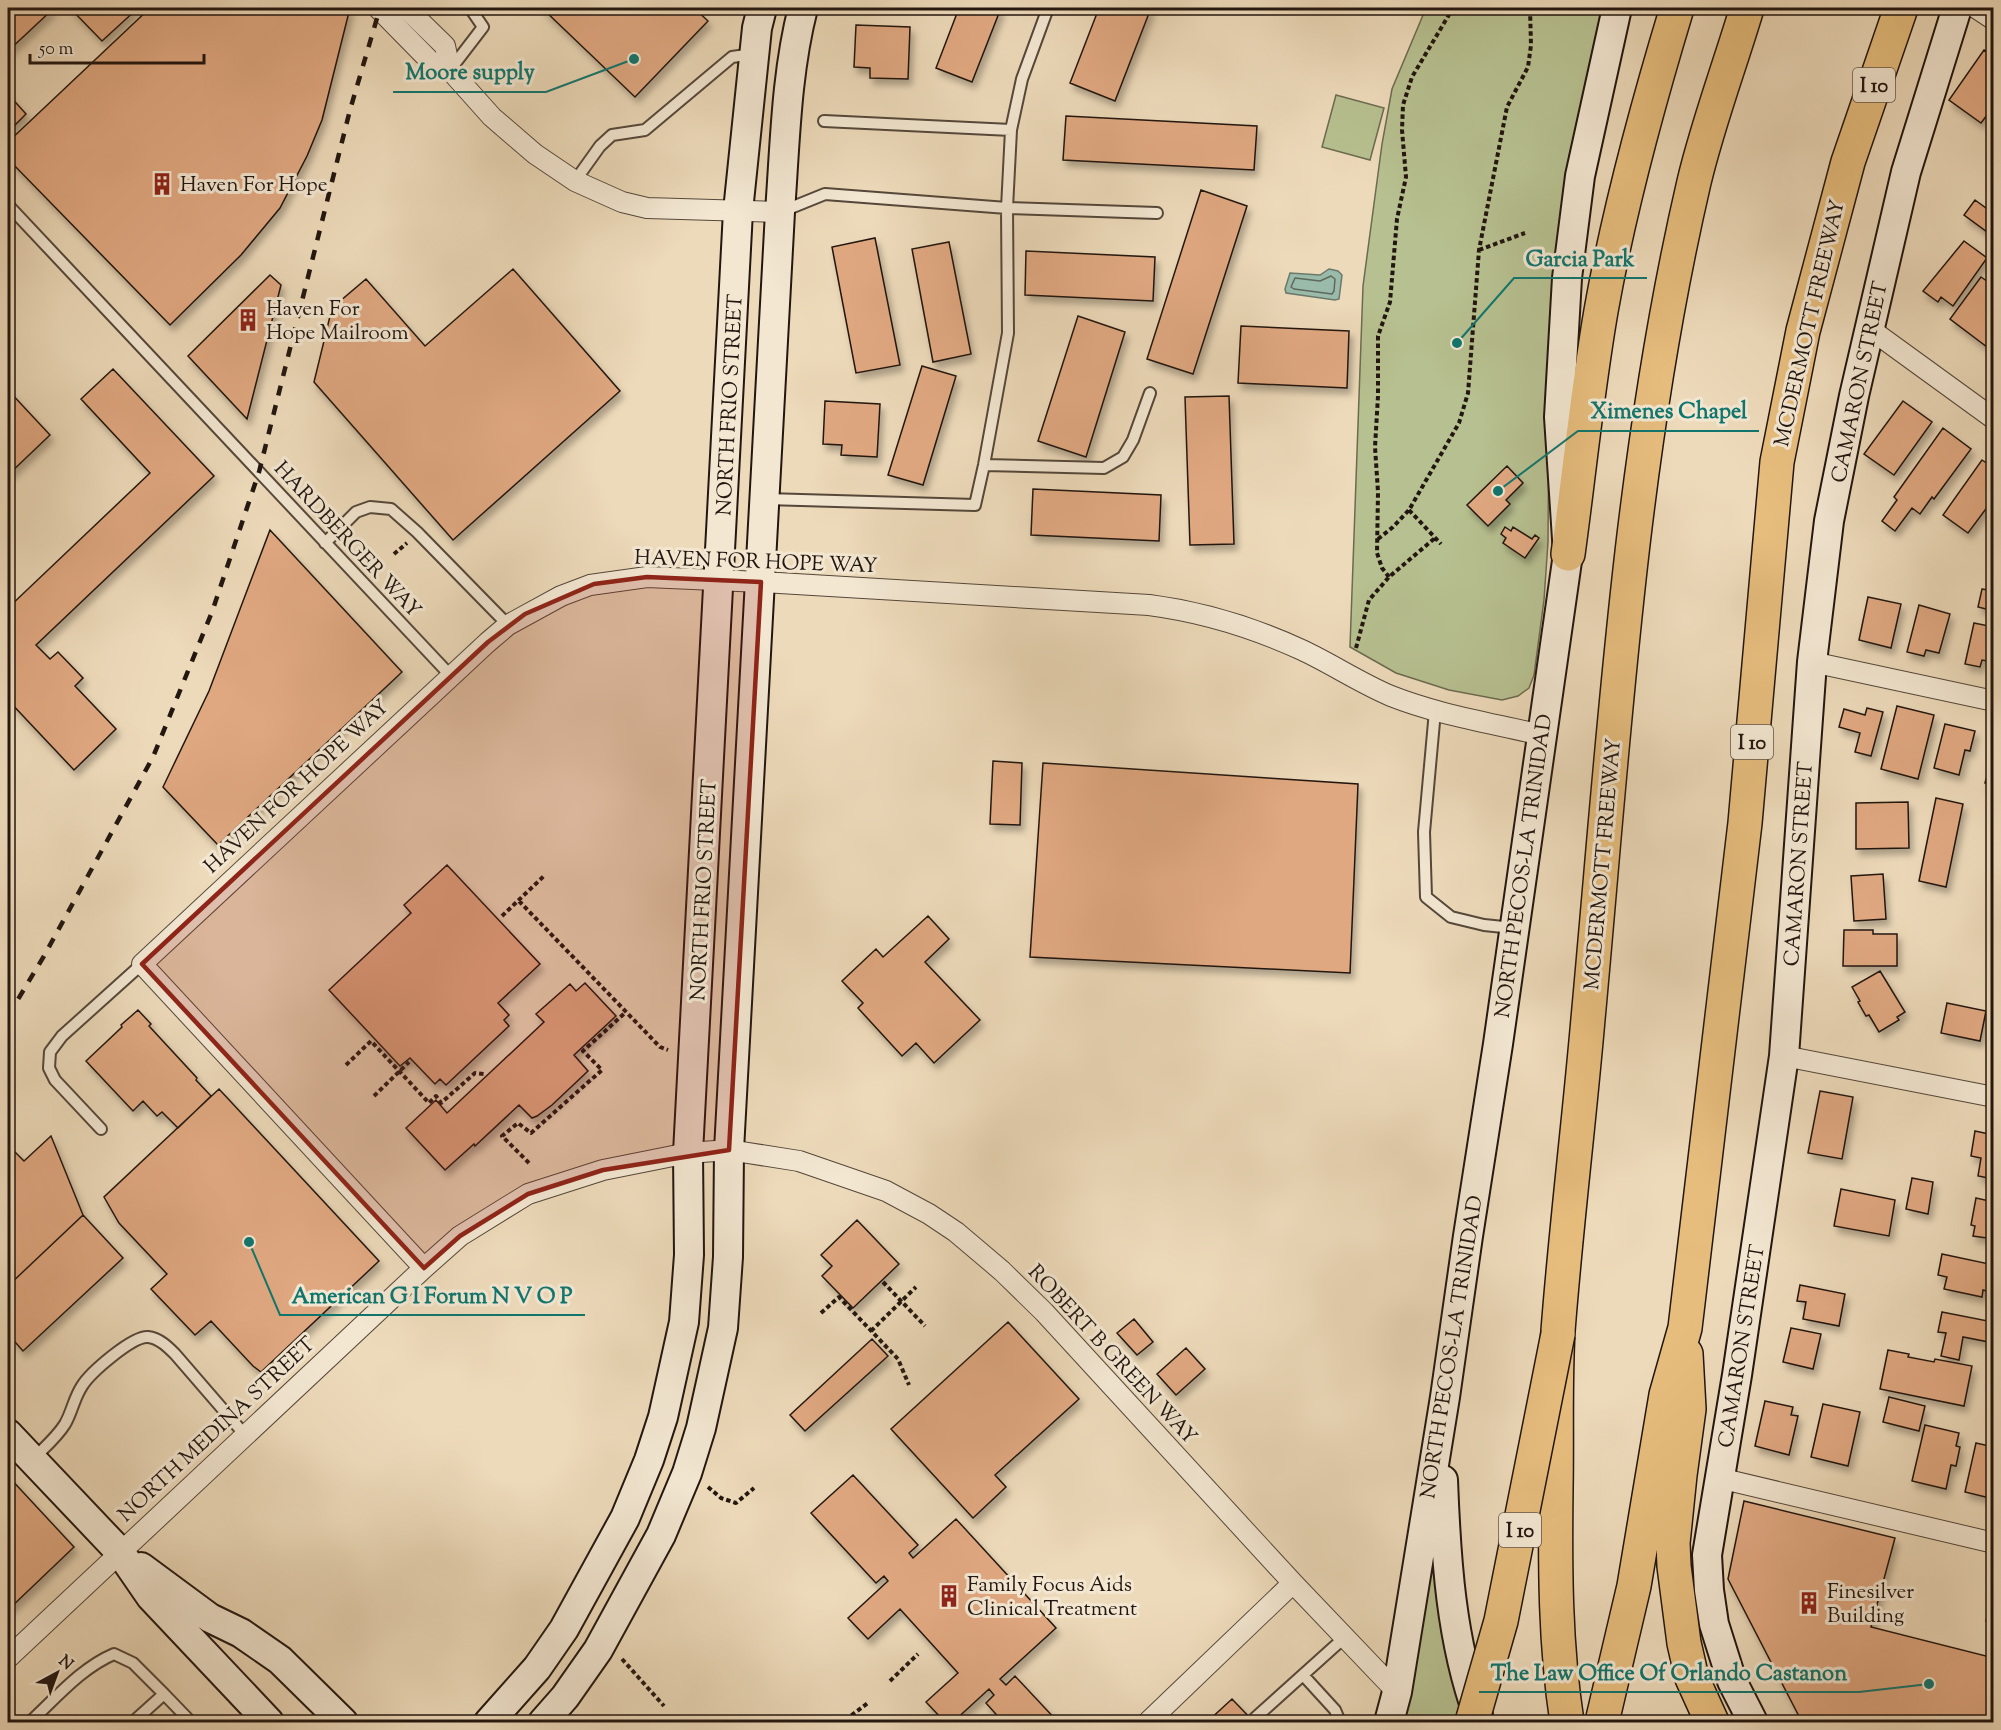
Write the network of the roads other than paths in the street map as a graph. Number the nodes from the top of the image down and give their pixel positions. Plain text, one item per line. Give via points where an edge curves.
1 (378, 8) edge
2 (406, 8) edge
3 (470, 8) edge
4 (762, 8) edge
5 (803, 8) edge
6 (1048, 8) edge
7 (1617, 8) edge
8 (1677, 8) edge
9 (1747, 8) edge
10 (1901, 8) edge
11 (1956, 8) edge
12 (1976, 8) edge
13 (1994, 20) edge
14 (754, 54) junction
15 (450, 70) junction
16 (824, 121) dead end
17 (1011, 130) junction
18 (575, 181) junction
19 (8, 205) edge
20 (1007, 208) junction
21 (738, 211) junction
22 (780, 212) junction
23 (1157, 213) dead end
24 (1870, 329) junction
25 (1150, 393) dead end
26 (1994, 419) edge
27 (984, 465) junction
28 (765, 499) junction
29 (325, 543) junction
30 (1568, 554) junction
31 (720, 580) junction
32 (761, 582) junction
33 (508, 625) junction
34 (1812, 662) junction
35 (450, 675) junction
36 (1994, 701) edge
37 (1436, 711) junction
38 (1541, 735) junction
39 (1515, 928) junction
40 (142, 964) junction
41 (1784, 1056) junction
42 (1994, 1097) edge
43 (101, 1129) dead end
44 (729, 1150) junction
45 (688, 1153) junction
46 (424, 1268) junction
47 (1685, 1328) junction
48 (1558, 1334) junction
49 (1445, 1397) junction
50 (8, 1434) edge
51 (245, 1435) junction
52 (32, 1460) junction
53 (1719, 1479) junction
54 (1994, 1543) edge
55 (120, 1552) junction
56 (1293, 1583) junction
57 (1345, 1637) junction
58 (8, 1658) edge
59 (1303, 1675) junction
60 (1398, 1692) junction
61 (164, 1694) junction
62 (1255, 1718) dead end
63 (30, 1722) edge
64 (133, 1722) edge
65 (190, 1722) edge
66 (269, 1722) edge
67 (343, 1722) edge
68 (489, 1722) edge
69 (543, 1722) edge
70 (1148, 1722) edge
71 (1340, 1722) edge
72 (1389, 1722) edge
73 (1472, 1722) edge
74 (1480, 1722) edge
75 (1567, 1722) edge
76 (1602, 1722) edge
77 (1712, 1722) edge
78 (1753, 1722) edge

1 - 15 street via 435,66
2 - 15 street via 445,46
3 - 15 lane via 483,27
4 - 14 main road, NORTH FRIO STREET
5 - 22 main road, NORTH FRIO STREET via 787,114
6 - 17 lane via 1022,78
7 - 30 main road, NORTH PECOS-LA TRINIDAD via 1580,176 1567,278 1559,417
8 - 30 highway via 1625,196 1601,312
9 - 48 highway, MCDERMOTT FREEWAY / I 10 via 1695,178 1655,380 1637,502
10 - 47 highway, MCDERMOTT FREEWAY / I 10 via 1848,162 1803,331 1776,462 1745,823
11 - 24 main road, CAMARON STREET via 1906,172
12 - 13 street
14 - 18 lane via 732,57 645,130 612,135
14 - 21 main road, NORTH FRIO STREET
15 - 18 street via 492,117 534,154
16 - 17 lane
17 - 20 lane
18 - 21 street via 614,199 647,208
19 - 29 lane, HARDBERGER WAY
20 - 22 lane via 825,194
20 - 23 lane
20 - 27 lane via 1008,333
21 - 22 street
21 - 31 main road, NORTH FRIO STREET
22 - 28 main road, NORTH FRIO STREET
24 - 26 street
24 - 34 main road, CAMARON STREET via 1830,521
25 - 27 lane via 1133,441 1123,457 1104,468
27 - 28 lane via 975,505
28 - 32 main road, NORTH FRIO STREET
29 - 33 lane via 356,512 370,507 391,509
29 - 35 lane, HARDBERGER WAY
30 - 38 main road, NORTH PECOS-LA TRINIDAD
31 - 32 street, HAVEN FOR HOPE WAY
31 - 33 street, HAVEN FOR HOPE WAY via 647,577 590,585
31 - 45 main road, NORTH FRIO STREET
32 - 37 street, HAVEN FOR HOPE WAY via 1188,610 1263,633 1390,695
32 - 44 main road, NORTH FRIO STREET
33 - 35 street, HAVEN FOR HOPE WAY
34 - 36 street
34 - 41 main road, CAMARON STREET
35 - 40 street, HAVEN FOR HOPE WAY
37 - 38 street, HAVEN FOR HOPE WAY
37 - 39 lane via 1424,832 1426,897 1451,917
38 - 39 main road, NORTH PECOS-LA TRINIDAD
39 - 49 main road, NORTH PECOS-LA TRINIDAD
40 - 43 lane via 62,1036 50,1052 49,1068 55,1080
40 - 46 street
41 - 42 street
41 - 53 main road, CAMARON STREET
44 - 45 street, NORTH MEDINA STREET
44 - 56 street, ROBERT B GREEN WAY via 799,1161 849,1177 886,1191 956,1232 1044,1312
44 - 69 main road, NORTH FRIO STREET via 723,1328 687,1473 661,1535 598,1650
45 - 46 street, NORTH MEDINA STREET via 603,1170 528,1194 460,1236
45 - 68 main road, NORTH FRIO STREET via 689,1255 684,1322 649,1460 626,1518 564,1629 537,1668
46 - 51 street, NORTH MEDINA STREET
47 - 76 highway, I 10 via 1666,1395 1634,1586
47 - 77 highway via 1689,1409 1673,1543 1674,1566 1692,1678
48 - 73 highway, MCDERMOTT FREEWAY / I 10, bridge via 1502,1622
48 - 75 highway, bridge via 1555,1583 1557,1647
49 - 60 main road, NORTH PECOS-LA TRINIDAD
49 - 74 main road via 1442,1453 1449,1587 1455,1627
50 - 52 main road
51 - 52 lane via 175,1354 164,1343 148,1337 121,1348 83,1383 66,1422
51 - 55 street, NORTH MEDINA STREET
52 - 55 main road
53 - 54 street
53 - 78 main road, CAMARON STREET via 1707,1555 1709,1590 1724,1658
55 - 58 street, NORTH MEDINA STREET
55 - 66 main road via 151,1597
55 - 67 main road via 210,1618 241,1633 280,1660
56 - 57 street, ROBERT B GREEN WAY
56 - 70 street
57 - 59 lane
57 - 60 street, ROBERT B GREEN WAY
59 - 62 lane
59 - 71 lane via 1335,1710
60 - 72 main road, NORTH PECOS-LA TRINIDAD
61 - 63 lane via 133,1664 114,1654 89,1668
61 - 64 lane
61 - 65 lane

